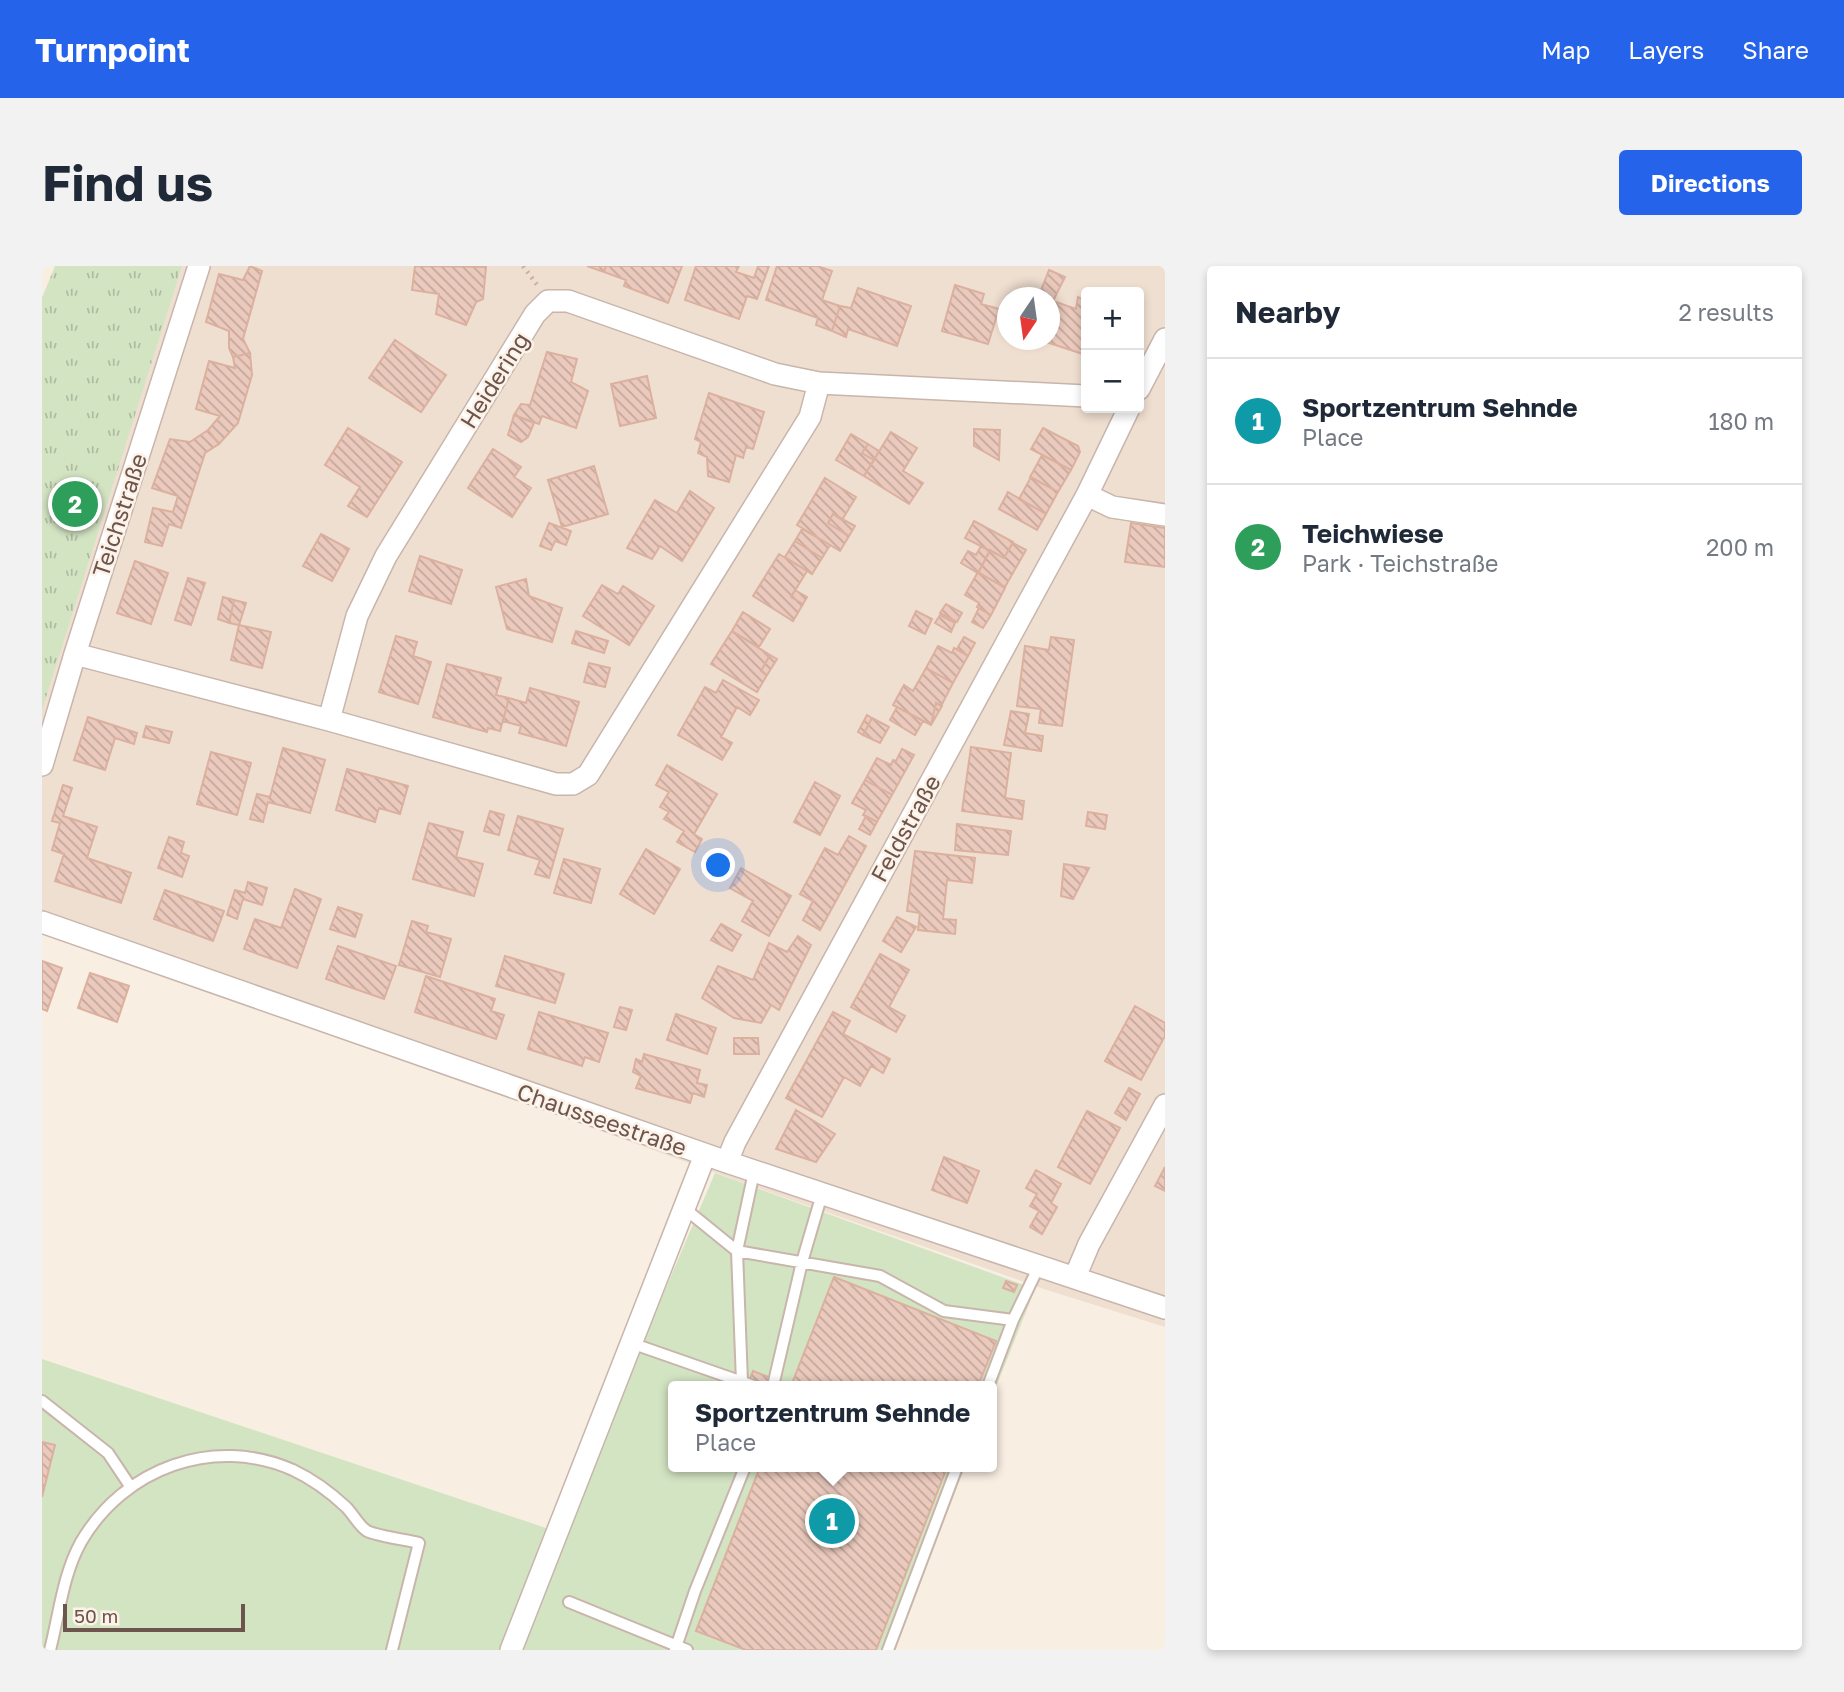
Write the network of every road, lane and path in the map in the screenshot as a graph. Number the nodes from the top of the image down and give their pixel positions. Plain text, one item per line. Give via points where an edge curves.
1 (199, 266) edge
2 (1165, 339) edge
3 (1144, 379) edge
4 (819, 383) junction
5 (1081, 396) edge
6 (1127, 413) edge
7 (1087, 495) junction
8 (1165, 515) edge
9 (75, 654) junction
10 (329, 720) junction
11 (42, 765) edge
12 (42, 922) edge
13 (1165, 1105) edge
14 (705, 1155) junction
15 (727, 1163) junction
16 (754, 1172) junction
17 (822, 1194) junction
18 (684, 1208) junction
19 (737, 1251) junction
20 (802, 1262) junction
21 (1039, 1266) junction
22 (1075, 1277) junction
23 (1165, 1308) edge
24 (1013, 1320) junction
25 (631, 1343) junction
26 (739, 1381) edge
27 (742, 1381) edge
28 (774, 1381) edge
29 (990, 1381) edge
30 (42, 1401) edge
31 (743, 1472) edge
32 (955, 1472) edge
33 (130, 1486) junction
34 (569, 1602) dead end
35 (680, 1649) edge
36 (50, 1650) edge
37 (392, 1650) edge
38 (511, 1650) edge
39 (888, 1650) edge

1 - 9 street, Teichstraße
2 - 3 street
4 - 5 street, Heidering
4 - 10 street via 810,417 588,775 573,784 556,784
4 - 10 street, Heidering via 775,374 568,300 548,300 386,556 357,616
6 - 7 street, Feldstraße
7 - 8 street via 1112,507
7 - 15 street, Feldstraße
9 - 10 street
9 - 11 street, Teichstraße
12 - 14 street, Chausseestraße
13 - 22 street
14 - 15 street, Chausseestraße
14 - 18 street
15 - 16 street, Chausseestraße
16 - 17 street, Chausseestraße
16 - 19 lane
17 - 20 lane
17 - 21 street, Chausseestraße
18 - 19 lane
18 - 25 street
19 - 20 lane
19 - 27 lane
20 - 24 lane via 880,1276 944,1311
20 - 28 lane
21 - 22 street, Chausseestraße
21 - 24 lane
22 - 23 street, Chausseestraße
24 - 29 lane
25 - 26 lane
25 - 38 street
30 - 33 lane via 108,1452
31 - 35 lane via 695,1591
32 - 39 lane
33 - 36 lane via 99,1516 80,1543
33 - 37 lane via 183,1460 223,1455 261,1460 294,1470 327,1490 367,1531 419,1543
34 - 35 lane

